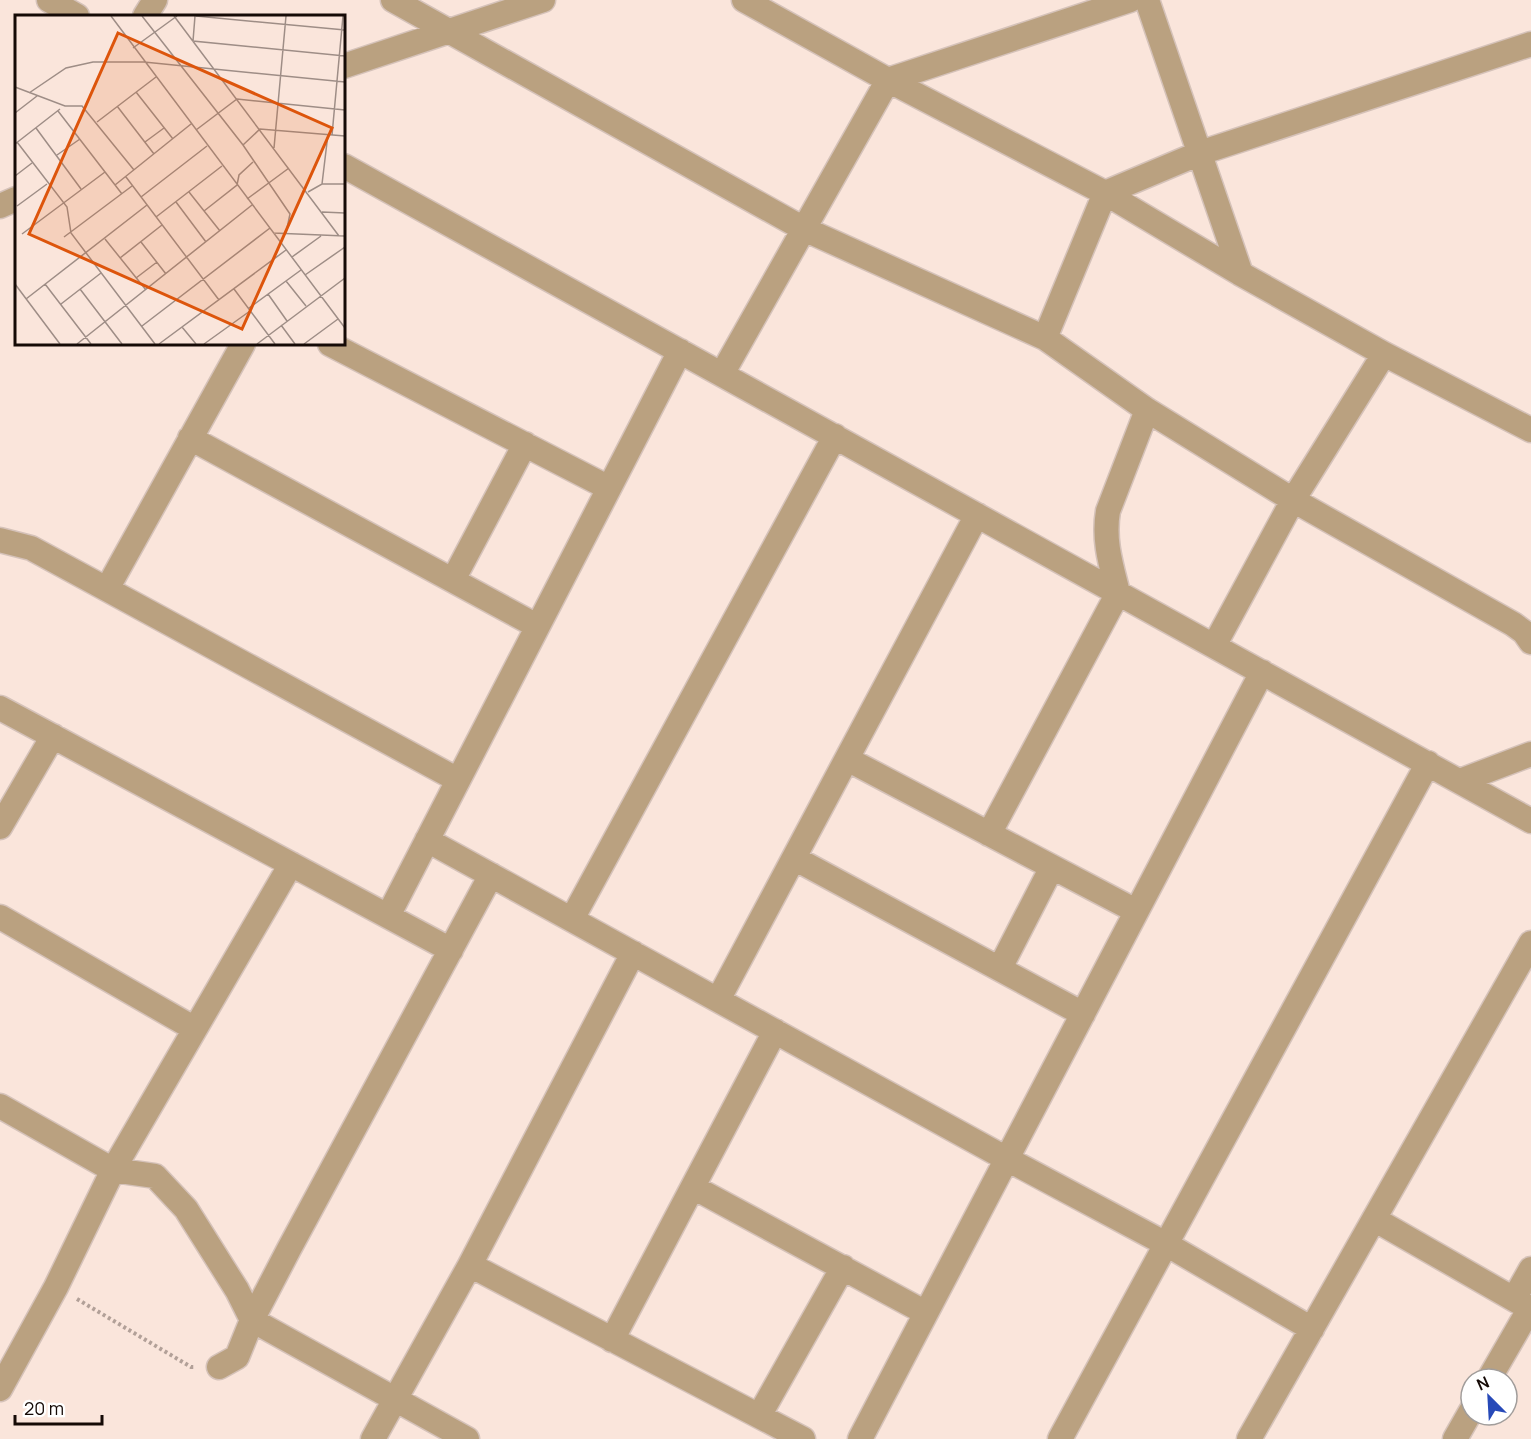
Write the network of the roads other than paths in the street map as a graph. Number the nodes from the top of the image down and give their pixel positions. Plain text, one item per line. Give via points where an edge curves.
1 (49, 0) edge
2 (154, 0) edge
3 (393, 0) edge
4 (543, 0) edge
5 (744, 0) edge
6 (1130, 0) edge
7 (1147, 0) edge
8 (75, 15) edge
9 (146, 15) edge
10 (449, 31) junction
11 (1530, 48) edge
12 (345, 66) edge
13 (888, 80) junction
14 (1200, 153) junction
15 (345, 167) edge
16 (1105, 193) junction
17 (15, 199) edge
18 (0, 206) edge
19 (804, 229) junction
20 (1241, 274) junction
21 (1045, 338) junction
22 (242, 345) edge
23 (332, 345) edge
24 (680, 351) junction
25 (1384, 354) junction
26 (722, 374) junction
27 (1147, 410) junction
28 (1531, 430) edge
29 (835, 436) junction
30 (190, 438) junction
31 (525, 444) junction
32 (609, 488) junction
33 (1293, 500) junction
34 (977, 515) junction
35 (0, 540) edge
36 (453, 580) junction
37 (107, 589) junction
38 (1118, 593) junction
39 (537, 626) junction
40 (1531, 642) edge
41 (1214, 646) junction
42 (1262, 672) junction
43 (0, 708) edge
44 (53, 736) junction
45 (1531, 754) edge
46 (847, 759) junction
47 (1428, 764) junction
48 (458, 780) junction
49 (1460, 782) junction
50 (1531, 821) edge
51 (0, 826) edge
52 (989, 834) junction
53 (427, 840) junction
54 (794, 858) junction
55 (291, 864) junction
56 (1052, 867) junction
57 (491, 875) junction
58 (1136, 911) junction
59 (388, 916) junction
60 (0, 917) edge
61 (572, 919) junction
62 (1531, 943) edge
63 (451, 950) junction
64 (633, 953) junction
65 (1000, 968) junction
66 (718, 1000) junction
67 (1083, 1014) junction
68 (195, 1029) junction
69 (775, 1031) junction
70 (0, 1106) edge
71 (1007, 1159) junction
72 (113, 1170) junction
73 (693, 1187) junction
74 (1374, 1219) junction
75 (1166, 1244) junction
76 (470, 1265) junction
77 (843, 1267) junction
78 (1531, 1269) edge
79 (1525, 1305) edge
80 (926, 1313) junction
81 (252, 1320) junction
82 (1312, 1329) junction
83 (612, 1340) junction
84 (219, 1367) road end
85 (1495, 1367) edge
86 (0, 1389) edge
87 (395, 1399) junction
88 (759, 1416) junction
89 (373, 1439) edge
90 (467, 1439) edge
91 (803, 1439) edge
92 (860, 1439) edge
93 (1060, 1439) edge
94 (1249, 1439) edge

1 - 8 street
2 - 9 street
3 - 10 street
4 - 10 street
5 - 13 street
6 - 13 street
7 - 14 street
10 - 12 street
10 - 19 street
11 - 14 street
13 - 16 street
13 - 19 street
14 - 16 street
14 - 20 street
15 - 24 street
16 - 20 street
16 - 21 street
17 - 18 street
19 - 21 street
19 - 26 street
20 - 25 street
21 - 27 street
22 - 30 street
23 - 31 street
24 - 26 street
24 - 32 street
25 - 28 street
25 - 33 street
26 - 29 street
27 - 33 street
27 - 38 street via 1108,511 1105,529
29 - 34 street
29 - 61 street
30 - 36 street
30 - 37 street
31 - 32 street
31 - 36 street
32 - 39 street
33 - 40 street via 1514,624
33 - 41 street
34 - 38 street
34 - 46 street
35 - 37 street via 31,548
36 - 39 street
37 - 48 street
38 - 41 street
38 - 52 street
39 - 48 street
41 - 42 street
42 - 47 street
42 - 58 street
43 - 44 street
44 - 51 street
44 - 55 street
45 - 49 street
46 - 52 street
46 - 54 street
47 - 49 street
47 - 75 street
48 - 53 street
49 - 50 street
52 - 56 street
53 - 57 street
53 - 59 street
54 - 65 street
54 - 66 street
55 - 59 street
55 - 68 street
56 - 58 street
56 - 65 street
57 - 61 street
57 - 63 street
58 - 67 street
59 - 63 street
60 - 68 street
61 - 64 street
62 - 74 street
63 - 81 street
64 - 66 street
64 - 76 street
65 - 67 street
66 - 69 street
67 - 71 street
68 - 72 street
69 - 71 street
69 - 73 street
70 - 72 street
71 - 75 street
71 - 80 street
72 - 81 street via 155,1176 186,1209
72 - 86 street
73 - 77 street
73 - 83 street
74 - 79 street
74 - 82 street
75 - 82 street
75 - 93 street
76 - 83 street
76 - 87 street
77 - 80 street
77 - 88 street
78 - 79 street
79 - 85 street
80 - 92 street
81 - 84 street via 237,1357
81 - 87 street
82 - 94 street
83 - 88 street
87 - 89 street
87 - 90 street
88 - 91 street

